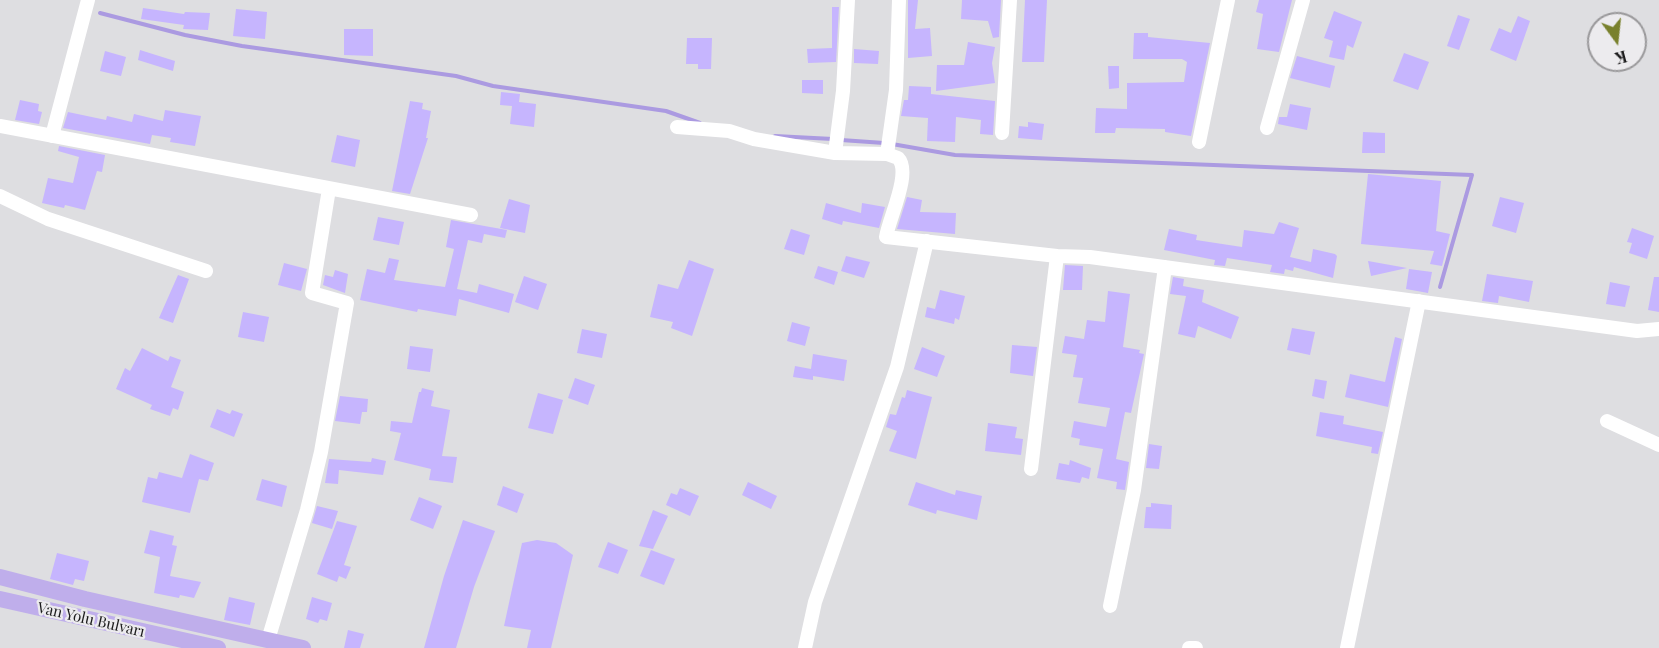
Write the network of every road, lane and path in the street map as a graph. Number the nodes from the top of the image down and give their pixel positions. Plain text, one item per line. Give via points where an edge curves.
1 (88, 0) edge
2 (848, 0) edge
3 (899, 0) edge
4 (1010, 0) edge
5 (1228, 0) edge
6 (1303, 0) edge
7 (0, 126) edge
8 (677, 127) dead end
9 (1267, 128) dead end
10 (1002, 132) dead end
11 (52, 136) junction
12 (1199, 142) dead end
13 (835, 153) junction
14 (887, 154) junction
15 (329, 189) junction
16 (0, 196) edge
17 (471, 215) dead end
18 (927, 241) junction
19 (1057, 256) junction
20 (1165, 267) junction
21 (207, 271) dead end
22 (1419, 301) junction
23 (1659, 329) edge
24 (1607, 421) dead end
25 (1659, 445) edge
26 (1031, 469) dead end
27 (0, 577) edge
28 (0, 599) edge
29 (1110, 606) dead end
30 (268, 640) junction
31 (218, 648) edge
32 (303, 648) edge
33 (805, 648) edge
34 (1189, 648) edge
35 (1196, 648) edge
36 (1347, 648) edge

1 - 11 street
2 - 13 street
3 - 14 street via 896,90
4 - 10 street
5 - 12 street
6 - 9 street
7 - 11 street
8 - 13 street via 729,131
11 - 15 street
13 - 14 street
14 - 18 street via 898,158 903,168 886,237
15 - 17 street
15 - 30 street via 312,293 346,303 308,510
16 - 21 street via 48,219
18 - 19 street
18 - 33 street via 897,367 815,602
19 - 20 street
19 - 26 street
20 - 22 street
20 - 29 street via 1134,490
22 - 23 street via 1637,331
22 - 36 street
24 - 25 street
27 - 30 main road
28 - 31 main road, Van Yolu Bulvarı
30 - 32 main road
34 - 35 street

